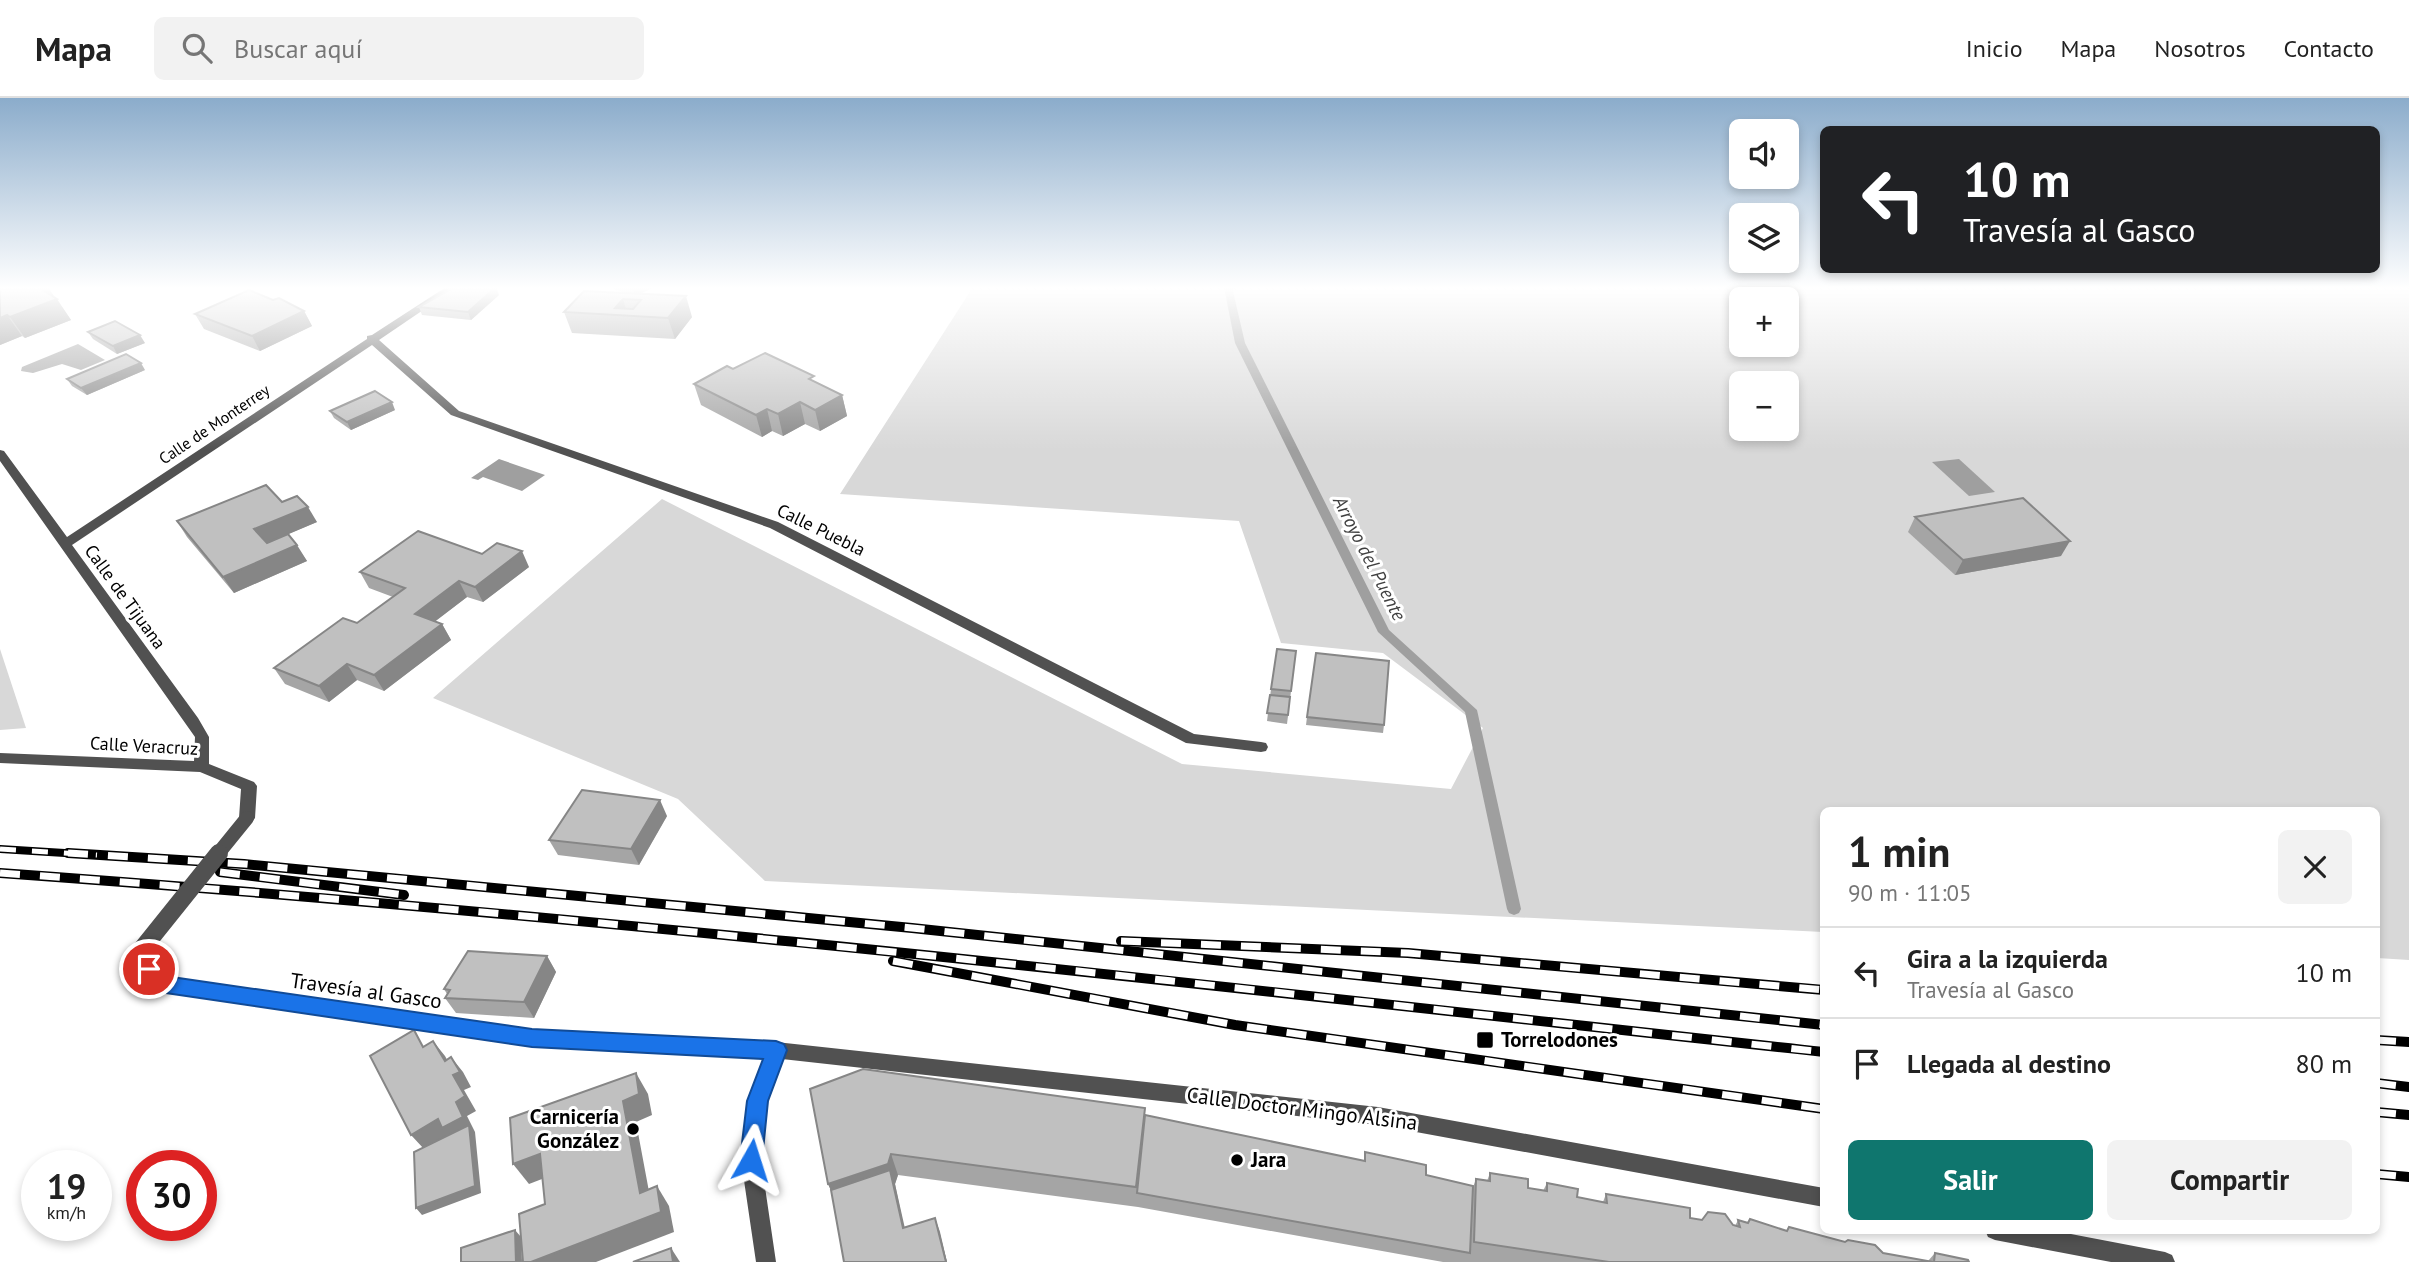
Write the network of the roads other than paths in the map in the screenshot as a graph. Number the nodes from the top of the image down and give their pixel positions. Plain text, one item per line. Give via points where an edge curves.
1 (366, 341) edge
2 (375, 341) edge
3 (0, 453) edge
4 (65, 544) junction
5 (1261, 747) dead end
6 (0, 758) edge
7 (201, 767) junction
8 (247, 818) joint
9 (776, 1050) junction
10 (1820, 1197) edge
11 (2016, 1234) edge
12 (766, 1262) edge
13 (2165, 1262) edge

1 - 4 street, Calle de Monterrey
2 - 5 street, Calle Puebla via 455,412 774,525 1191,739
3 - 4 street, Calle de Tijuana
4 - 7 street, Calle de Tijuana via 193,722 202,737
6 - 7 street, Calle Veracruz
7 - 8 street, Calle Veracruz via 250,786
8 - 9 street, Travesía al Gasco, bridge via 138,954 159,984 532,1038
9 - 10 street, Calle Doctor Mingo Alsina via 1378,1116
9 - 12 street via 758,1101 751,1160
11 - 13 street

